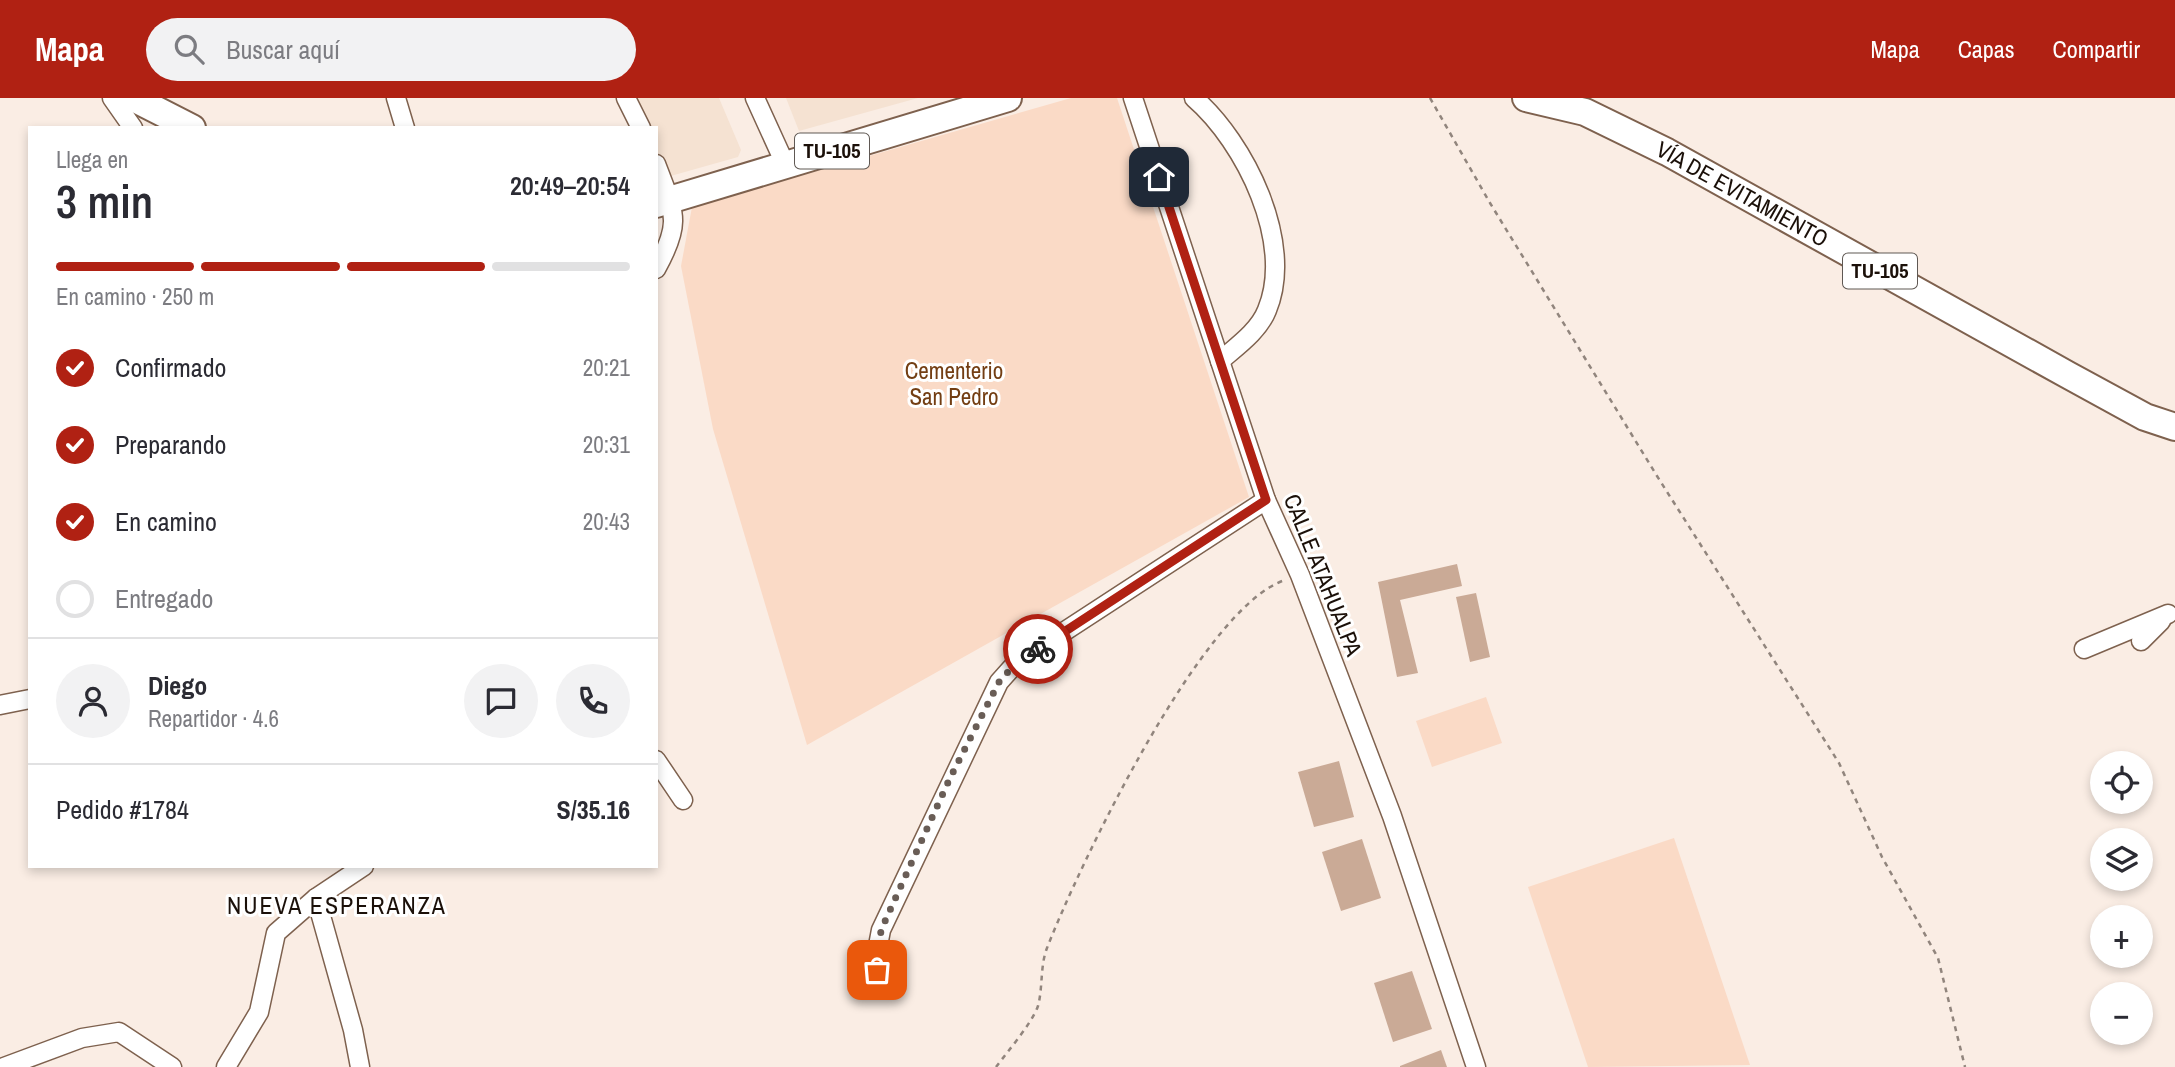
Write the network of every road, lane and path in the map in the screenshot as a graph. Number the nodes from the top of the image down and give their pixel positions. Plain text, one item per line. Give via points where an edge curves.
1 (112, 98) edge
2 (133, 98) edge
3 (396, 98) edge
4 (626, 98) edge
5 (755, 98) edge
6 (1008, 98) edge
7 (1133, 98) edge
8 (1194, 98) edge
9 (1430, 98) edge
10 (1526, 98) edge
11 (954, 105) edge
12 (1582, 105) edge
13 (132, 126) edge
14 (188, 126) edge
15 (404, 126) edge
16 (640, 126) edge
17 (786, 166) junction
18 (658, 175) edge
19 (663, 202) edge
20 (658, 266) edge
21 (1220, 361) junction
22 (2175, 427) edge
23 (1266, 500) junction
24 (1300, 575) junction
25 (2171, 612) edge
26 (2141, 641) dead end
27 (2084, 649) dead end
28 (28, 699) edge
29 (0, 705) edge
30 (658, 763) edge
31 (683, 800) dead end
32 (361, 868) edge
33 (316, 898) junction
34 (878, 989) dead end
35 (4, 1067) edge
36 (172, 1067) edge
37 (226, 1067) edge
38 (360, 1067) edge
39 (996, 1067) edge
40 (1476, 1067) edge
41 (1965, 1067) edge

1 - 13 street
2 - 14 main road
3 - 15 street
4 - 16 street
5 - 17 street
6 - 11 main road, TU-105
7 - 21 street, CALLE ATAHUALPA
8 - 21 street via 1230,139 1256,180 1269,222 1275,276 1267,312 1246,339
9 - 41 path via 1650,465 1839,763 1882,857 1938,958
10 - 12 main road, VÍA DE EVITAMIENTO / TU-105
11 - 17 main road, TU-105
12 - 22 main road, VÍA DE EVITAMIENTO / TU-105 via 2145,417
17 - 19 main road, TU-105
18 - 19 street
19 - 20 street via 676,215 673,234
21 - 23 street, CALLE ATAHUALPA
23 - 24 street, CALLE ATAHUALPA
23 - 34 street via 1016,663 999,682 881,930
24 - 39 path via 1279,582 1249,602 1223,628 1171,704 1092,844 1045,952 1037,1007
24 - 40 street, CALLE ATAHUALPA via 1392,816
25 - 26 street
25 - 27 street
28 - 29 street
30 - 31 street
32 - 33 street
33 - 37 street via 276,933 259,1012
33 - 38 street
35 - 36 street via 82,1038 119,1032

